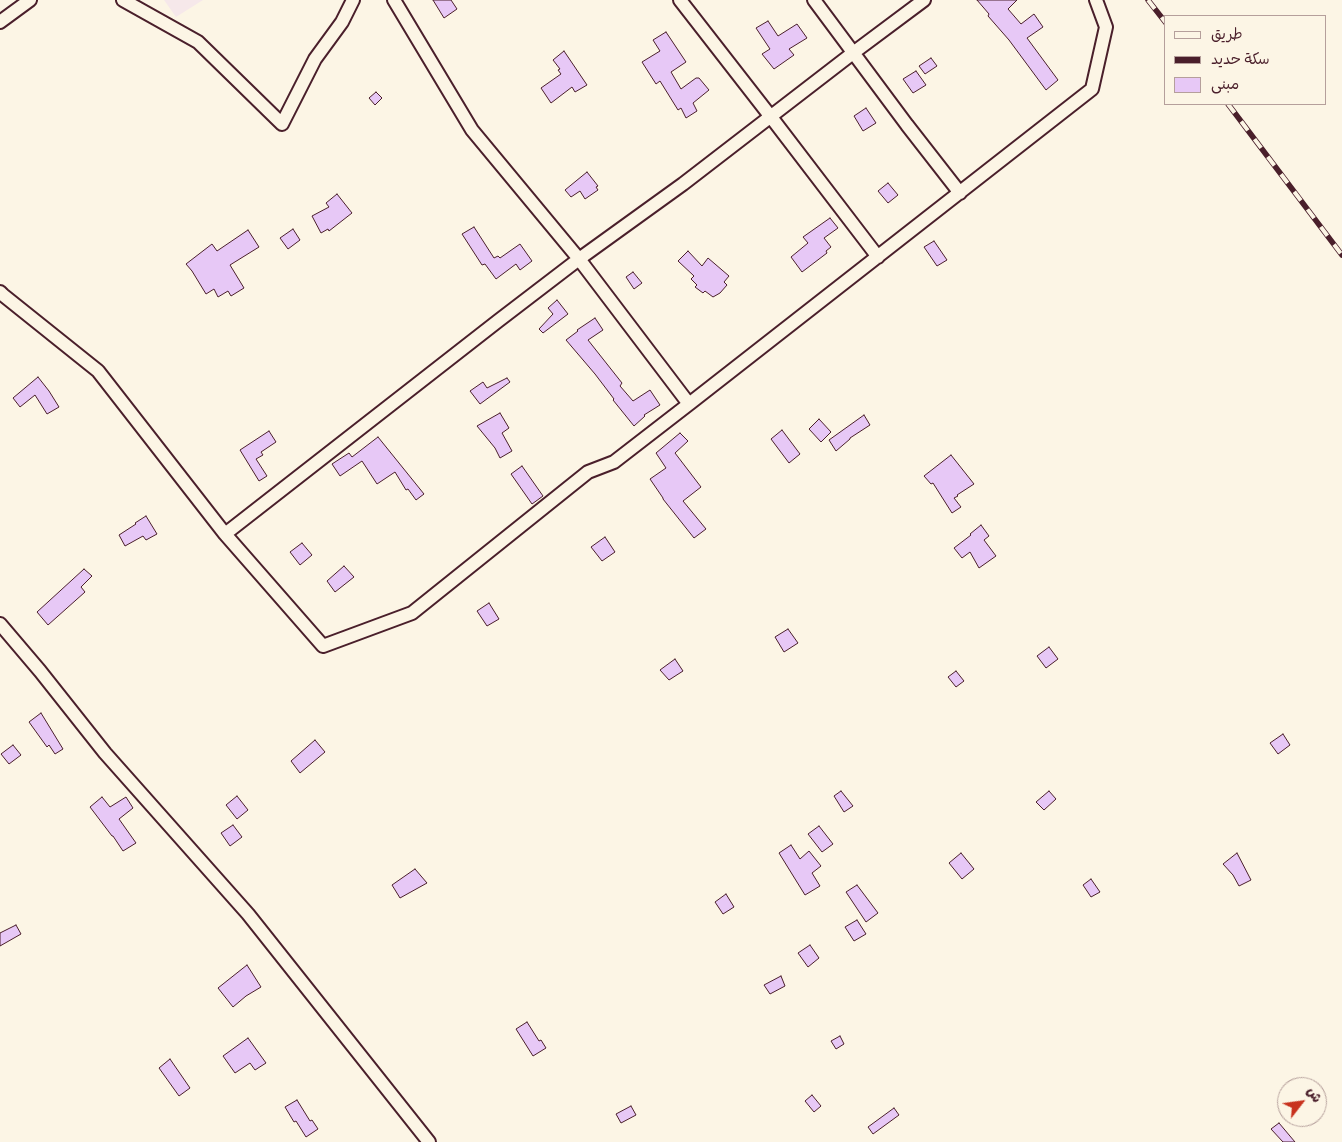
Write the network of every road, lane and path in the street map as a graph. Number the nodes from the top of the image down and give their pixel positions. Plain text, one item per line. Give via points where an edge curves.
1 (30, 0) edge
2 (123, 0) edge
3 (353, 0) edge
4 (394, 0) edge
5 (680, 0) edge
6 (814, 0) edge
7 (924, 0) edge
8 (1096, 0) edge
9 (0, 22) edge
10 (853, 53) junction
11 (771, 117) junction
12 (960, 193) junction
13 (878, 257) junction
14 (579, 259) junction
15 (0, 292) edge
16 (690, 404) junction
17 (226, 534) junction
18 (0, 624) edge
19 (429, 1142) edge

1 - 9 street
2 - 3 street via 198,42 282,124 315,60
4 - 14 street via 472,130
5 - 11 street
6 - 10 street
7 - 10 street
8 - 12 street via 1106,27 1092,89
10 - 11 street
10 - 12 street
11 - 13 street
11 - 14 street
12 - 13 street
13 - 16 street
14 - 16 street
14 - 17 street
15 - 17 street via 98,371
16 - 17 street via 614,462 588,472 412,613 323,646
18 - 19 street via 105,753 248,914

